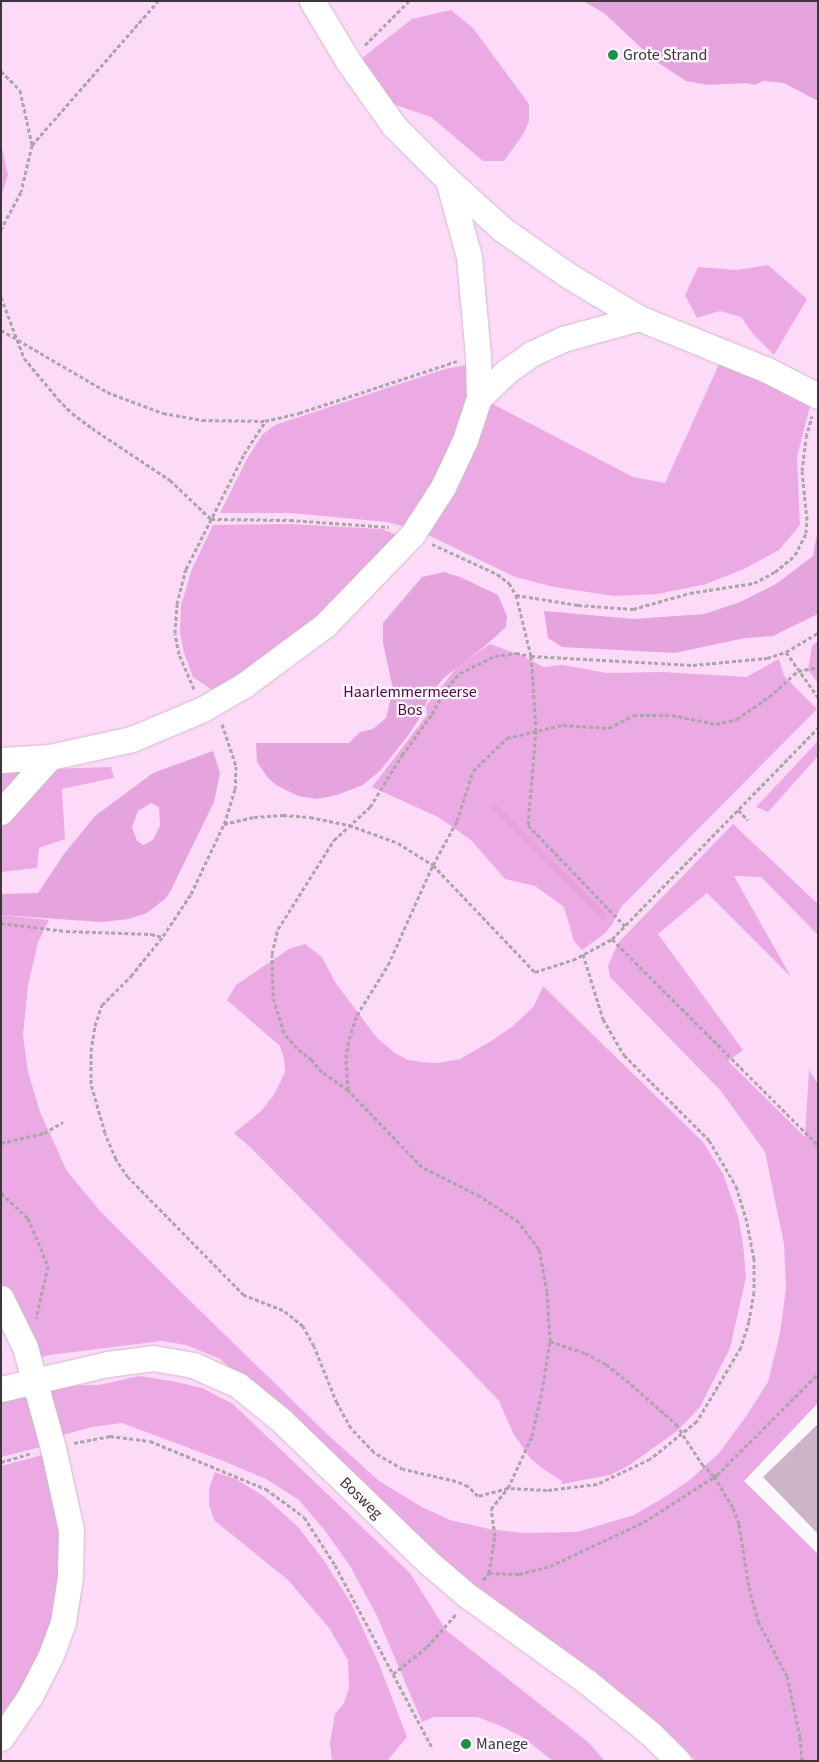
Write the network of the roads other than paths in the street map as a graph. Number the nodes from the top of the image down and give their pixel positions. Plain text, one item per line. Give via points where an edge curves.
1 (312, 1) edge
2 (448, 180) junction
3 (639, 318) junction
4 (818, 396) edge
5 (478, 398) junction
6 (50, 756) junction
7 (1, 760) edge
8 (1, 812) edge
9 (1, 1298) edge
10 (34, 1380) junction
11 (1, 1389) edge
12 (1, 1738) edge
13 (678, 1761) edge

1 - 2 street via 348,61 394,126
2 - 3 street via 502,230
2 - 5 street via 469,257 478,356
3 - 4 street via 767,370
3 - 5 street via 563,339 531,354
5 - 6 street via 465,440 443,487 412,535 325,625 208,706 132,739
6 - 7 street
6 - 8 street
9 - 10 street via 25,1347
10 - 11 street, Bosweg
10 - 12 street via 71,1530 70,1577 63,1622 50,1656 30,1696
10 - 13 street, Bosweg via 153,1358 193,1365 238,1385 281,1420 428,1562 468,1596 586,1680

